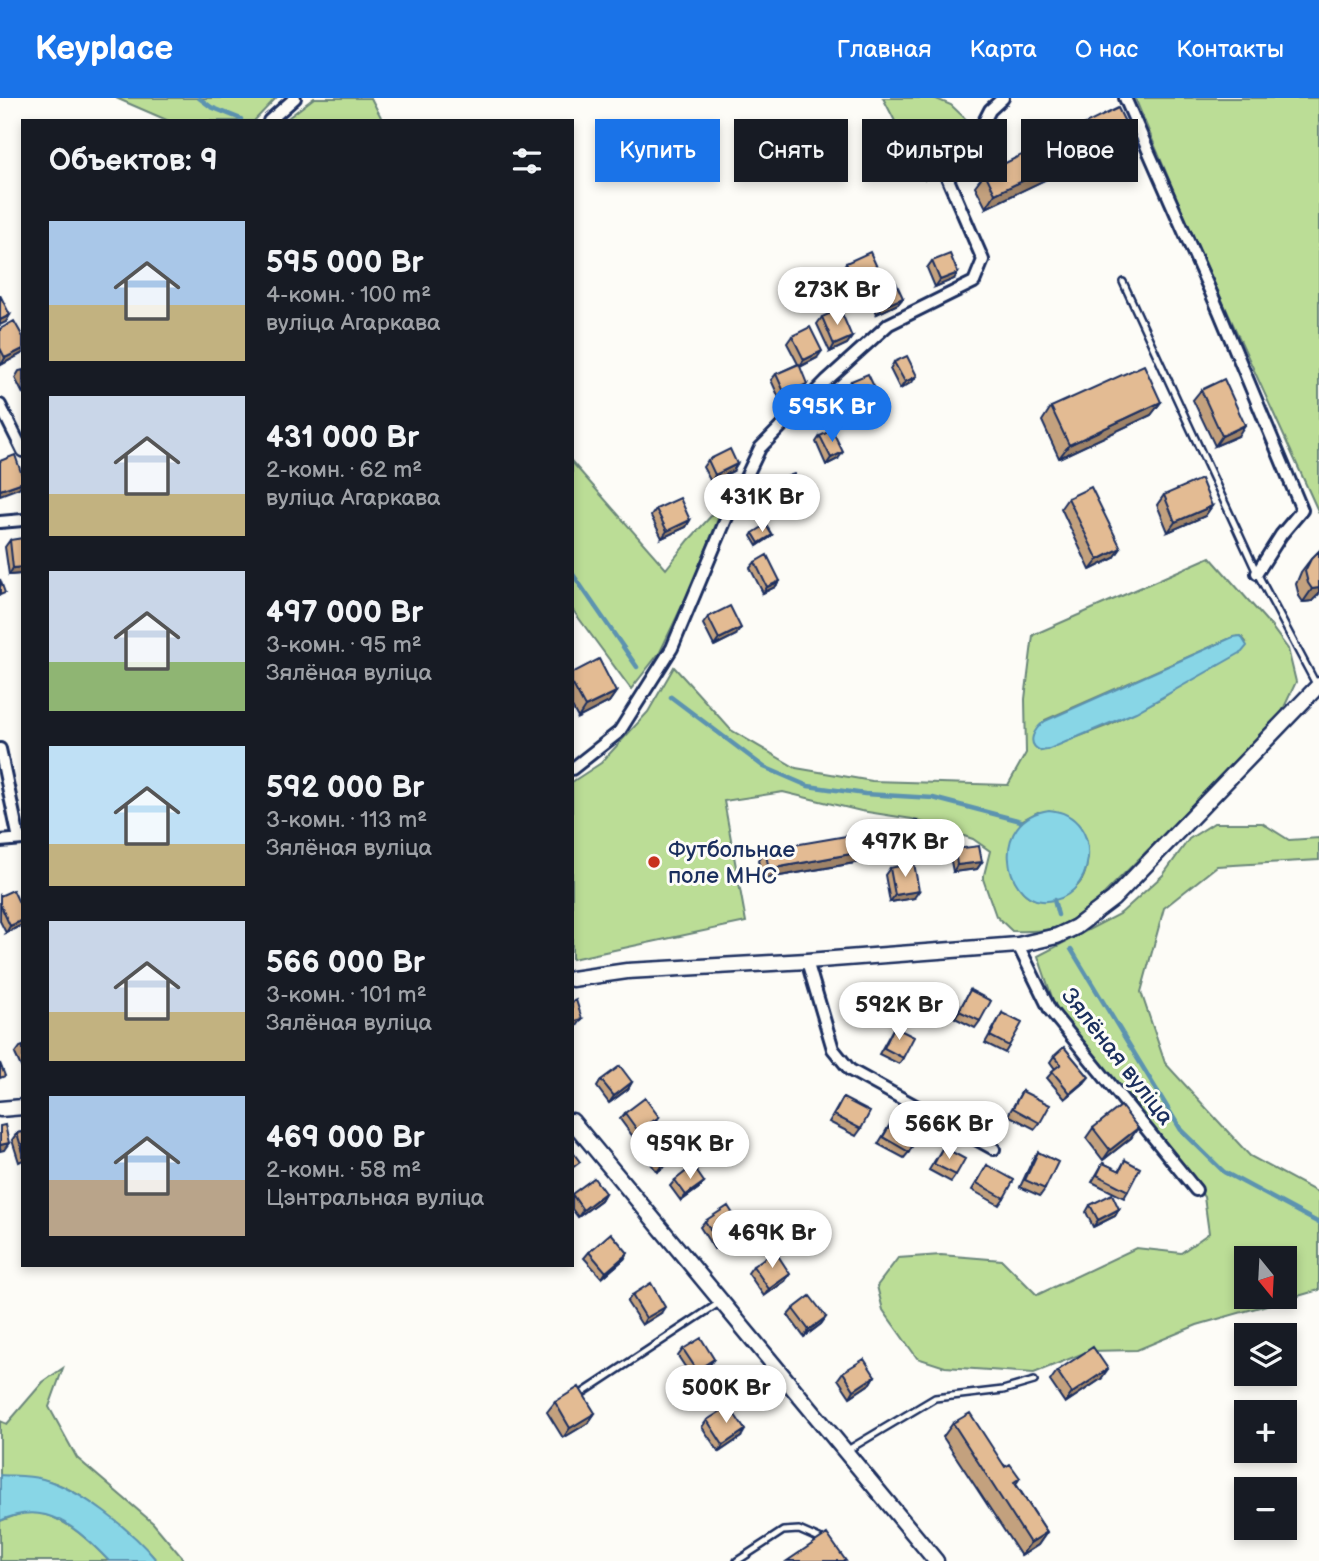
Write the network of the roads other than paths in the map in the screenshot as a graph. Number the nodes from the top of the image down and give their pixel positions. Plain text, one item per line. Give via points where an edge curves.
1 (295, 98) edge
2 (1003, 98) edge
3 (1125, 98) edge
4 (271, 119) edge
5 (1123, 282) dead end
6 (0, 405) edge
7 (21, 447) edge
8 (21, 520) edge
9 (0, 522) edge
10 (1257, 573) junction
11 (1318, 686) edge
12 (0, 749) edge
13 (574, 767) edge
14 (21, 839) edge
15 (0, 841) edge
16 (1018, 945) junction
17 (807, 961) junction
18 (574, 979) edge
19 (21, 1107) edge
20 (0, 1109) edge
21 (574, 1123) edge
22 (994, 1150) dead end
23 (1196, 1190) dead end
24 (722, 1301) junction
25 (1034, 1381) dead end
26 (584, 1392) edge
27 (846, 1451) junction
28 (827, 1542) edge
29 (737, 1561) edge
30 (936, 1561) edge

1 - 4 street
2 - 13 street via 990,110 947,177 983,260 974,282 889,324 760,448 672,648 619,732
3 - 10 street via 1302,510
5 - 10 lane
6 - 7 street
8 - 9 street
10 - 11 lane
11 - 16 street via 1095,915 1057,936
12 - 14 street
14 - 15 street
16 - 17 street
16 - 23 street, Зялёная вуліца via 1050,1010
17 - 18 street via 627,971
17 - 22 street via 833,1049 850,1070
19 - 20 street
21 - 24 street
24 - 26 lane
24 - 27 street
25 - 27 lane via 1003,1390 935,1398
27 - 30 street
28 - 29 lane via 799,1530 783,1531

